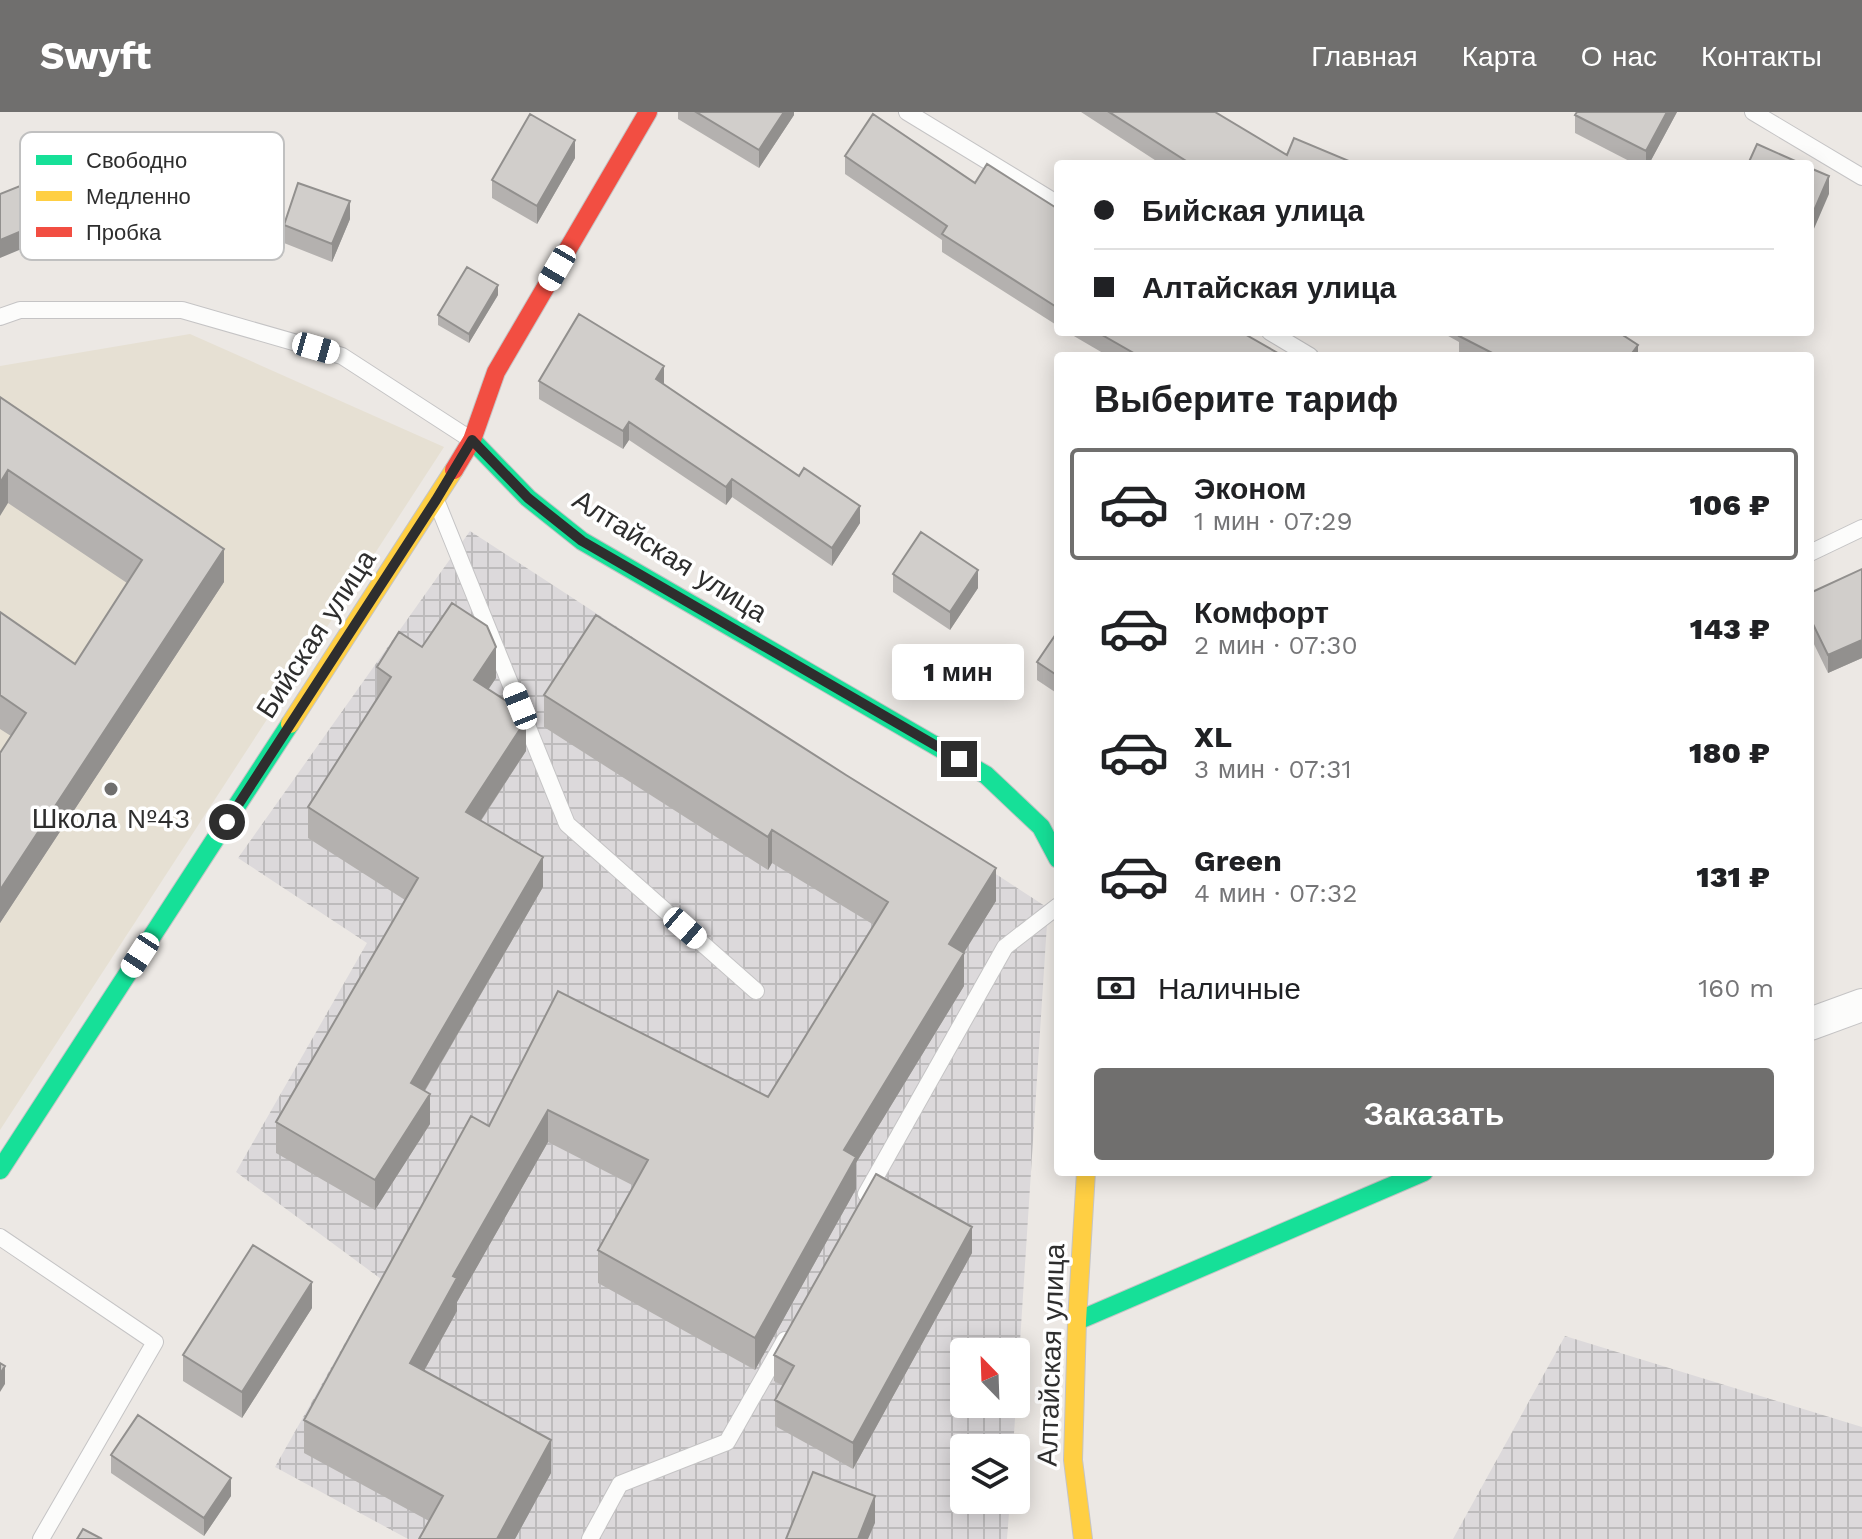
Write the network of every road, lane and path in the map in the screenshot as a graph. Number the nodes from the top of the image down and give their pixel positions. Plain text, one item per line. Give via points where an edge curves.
1 (648, 112) edge
2 (907, 112) edge
3 (1753, 112) edge
4 (1862, 177) edge
5 (1054, 202) edge
6 (0, 317) edge
7 (1277, 336) edge
8 (1303, 352) edge
9 (472, 440) junction
10 (436, 500) junction
11 (1862, 528) edge
12 (1814, 551) edge
13 (1054, 851) edge
14 (1054, 909) edge
15 (756, 991) dead end
16 (1862, 1005) edge
17 (1814, 1023) edge
18 (0, 1170) edge
19 (1086, 1176) edge
20 (1415, 1176) edge
21 (858, 1208) edge
22 (0, 1237) edge
23 (1077, 1321) junction
24 (789, 1332) edge
25 (41, 1539) edge
26 (590, 1539) edge
27 (1083, 1539) edge

1 - 9 street, Бийская улица via 496,372
2 - 5 lane
3 - 4 lane
6 - 9 lane, Алтайская улица via 20,310 182,310 342,356
7 - 8 lane
9 - 10 street, Бийская улица
9 - 13 street, Алтайская улица via 528,498 582,541 986,775 1041,827
10 - 15 lane via 567,824
10 - 18 street, Бийская улица
11 - 12 lane
14 - 21 lane via 1005,947
16 - 17 street
19 - 23 street, Алтайская улица
20 - 23 street
22 - 25 lane via 155,1342
23 - 27 street, Алтайская улица via 1073,1460
24 - 26 lane via 727,1442 620,1484

